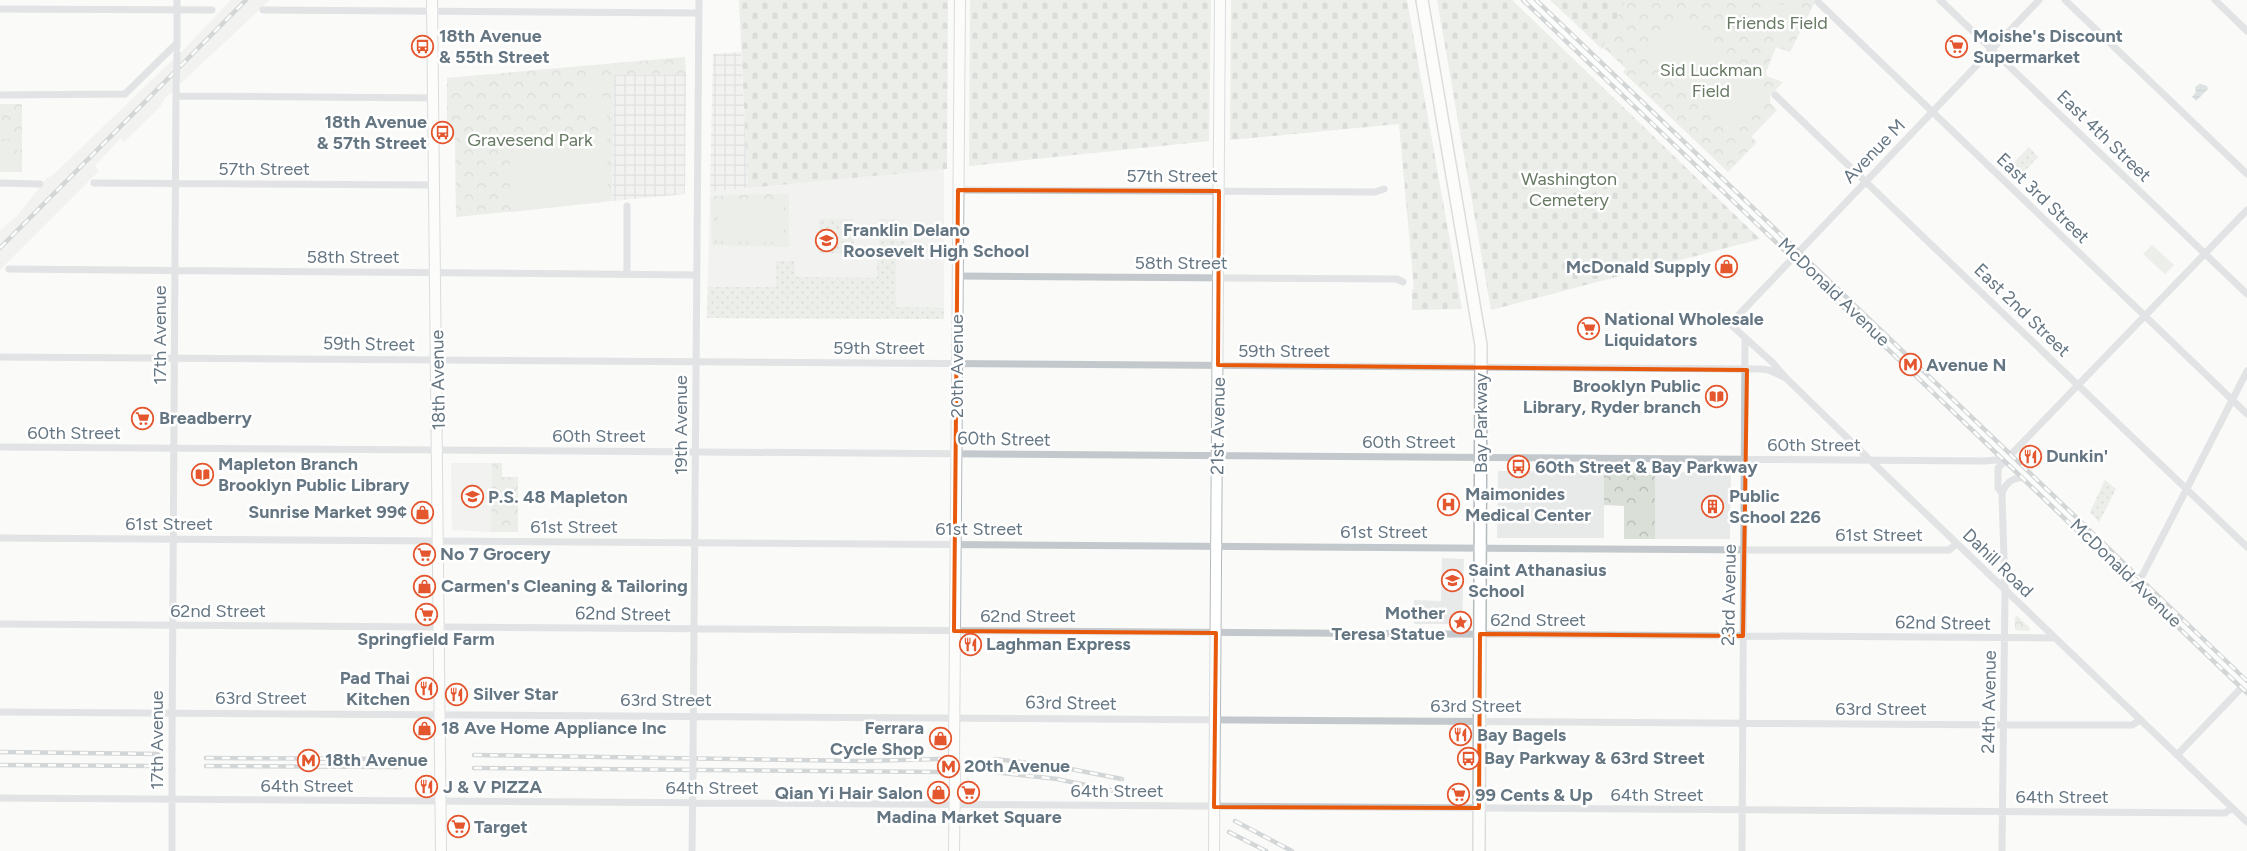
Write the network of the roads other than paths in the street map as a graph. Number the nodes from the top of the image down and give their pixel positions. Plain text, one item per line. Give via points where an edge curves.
1 (177, 0) edge
2 (432, 0) edge
3 (700, 0) edge
4 (960, 0) edge
5 (1220, 0) edge
6 (1422, 0) edge
7 (1529, 0) edge
8 (1940, 0) edge
9 (2039, 0) edge
10 (2065, 0) edge
11 (2215, 0) edge
12 (1818, 2) dead end
13 (0, 8) edge
14 (177, 10) junction
15 (212, 10) dead end
16 (264, 10) dead end
17 (432, 12) junction
18 (699, 13) junction
19 (2247, 31) edge
20 (177, 43) junction
21 (1992, 50) junction
22 (176, 93) junction
23 (0, 95) edge
24 (1776, 95) dead end
25 (434, 98) junction
26 (1932, 112) junction
27 (2247, 174) edge
28 (1866, 181) junction
29 (0, 183) edge
30 (94, 183) dead end
31 (40, 184) dead end
32 (176, 184) junction
33 (435, 185) junction
34 (1384, 188) dead end
35 (958, 190) junction
36 (1219, 191) junction
37 (628, 206) dead end
38 (2247, 210) edge
39 (2205, 254) junction
40 (1796, 256) junction
41 (9, 270) dead end
42 (176, 271) junction
43 (436, 273) junction
44 (627, 274) junction
45 (697, 275) junction
46 (958, 276) junction
47 (1218, 278) junction
48 (1403, 282) dead end
49 (2247, 294) edge
50 (2145, 316) junction
51 (1730, 324) joint
52 (1745, 340) junction
53 (0, 357) edge
54 (175, 358) junction
55 (437, 360) junction
56 (696, 362) junction
57 (958, 363) junction
58 (1218, 365) junction
59 (1482, 367) junction
60 (1747, 370) junction
61 (2247, 370) edge
62 (1786, 378) junction
63 (2079, 386) junction
64 (2232, 399) junction
65 (2247, 414) edge
66 (0, 447) edge
67 (174, 448) junction
68 (439, 450) junction
69 (696, 452) junction
70 (957, 454) junction
71 (1217, 456) junction
72 (1481, 458) junction
73 (1745, 459) junction
74 (2007, 459) junction
75 (1870, 460) junction
76 (2029, 480) junction
77 (2187, 489) junction
78 (2002, 493) junction
79 (0, 538) edge
80 (174, 539) junction
81 (439, 541) junction
82 (695, 542) junction
83 (956, 544) junction
84 (1956, 544) junction
85 (1217, 546) junction
86 (1480, 547) junction
87 (2247, 547) edge
88 (1744, 550) junction
89 (2138, 584) junction
90 (2005, 590) junction
91 (0, 624) edge
92 (173, 625) junction
93 (440, 627) junction
94 (695, 630) junction
95 (954, 631) junction
96 (1216, 633) junction
97 (1480, 634) junction
98 (1743, 636) junction
99 (2055, 638) junction
100 (2004, 639) junction
101 (2246, 685) edge
102 (0, 712) edge
103 (172, 712) junction
104 (440, 714) junction
105 (694, 715) junction
106 (954, 717) junction
107 (1214, 719) junction
108 (2140, 720) junction
109 (1478, 721) junction
110 (1743, 723) junction
111 (2004, 725) junction
112 (2177, 755) junction
113 (0, 798) edge
114 (172, 800) junction
115 (441, 802) junction
116 (693, 803) junction
117 (954, 805) junction
118 (1214, 807) junction
119 (1479, 808) junction
120 (2232, 808) junction
121 (1742, 810) junction
122 (2003, 812) junction
123 (2247, 822) edge
124 (172, 851) edge
125 (442, 851) edge
126 (692, 851) edge
127 (954, 851) edge
128 (1214, 851) edge
129 (1479, 851) edge
130 (1742, 851) edge
131 (2002, 851) edge

1 - 14 street, 17th Avenue
2 - 17 street, 18th Avenue
3 - 18 street, 19th Avenue
4 - 35 street, 20th Avenue
5 - 36 street, 21st Avenue
6 - 59 main road, Bay Parkway via 1481,340
7 - 40 street, McDonald Avenue
8 - 21 street, East 4th Street
9 - 21 street, Avenue M
10 - 27 street
11 - 19 street
12 - 26 street, East 3rd Street
13 - 14 street
14 - 15 street
14 - 20 street, 17th Avenue
16 - 17 street
17 - 18 street
17 - 25 street, 18th Avenue
18 - 45 street, 19th Avenue
20 - 22 street, 17th Avenue, bridge
20 - 23 street via 125,94
21 - 26 street, Avenue M
21 - 39 street, East 4th Street
22 - 25 street
22 - 32 street, 17th Avenue
24 - 28 street, East 2nd Street
25 - 33 street, 18th Avenue
26 - 28 street, Avenue M
26 - 50 street, East 3rd Street
28 - 40 street, Avenue M
28 - 63 street, East 2nd Street
29 - 31 street
30 - 32 street, 57th Street
32 - 33 street, 57th Street
32 - 42 street, 17th Avenue
33 - 43 street, 18th Avenue
34 - 36 street, 57th Street via 1375,192
35 - 36 street, 57th Street
35 - 46 street, 20th Avenue
36 - 47 street, 21st Avenue
37 - 44 street
38 - 39 street
39 - 49 street, East 4th Street
39 - 50 street
40 - 51 street, Avenue M
40 - 74 street, McDonald Avenue
41 - 42 street, 58th Street
42 - 43 street, 58th Street
42 - 54 street, 17th Avenue
43 - 44 street, 58th Street
43 - 55 street, 18th Avenue
44 - 45 street, 58th Street
45 - 56 street, 19th Avenue
46 - 47 street, 58th Street
46 - 57 street, 20th Avenue
47 - 48 street, 58th Street
47 - 58 street, 21st Avenue
50 - 63 street
50 - 64 street, East 3rd Street
51 - 52 street, Dahill Road
52 - 60 street, 23rd Avenue
52 - 62 street, Dahill Road
53 - 54 street, 59th Street
54 - 55 street, 59th Street
54 - 67 street, 17th Avenue
55 - 56 street, 59th Street
55 - 68 street, 18th Avenue
56 - 57 street, 59th Street
56 - 69 street, 19th Avenue
57 - 58 street, 59th Street
57 - 70 street, 20th Avenue
58 - 59 street, 59th Street
58 - 71 street, 21st Avenue
59 - 60 street, 59th Street
59 - 72 main road, Bay Parkway
60 - 62 street, 59th Street via 1769,370
60 - 73 street, 23rd Avenue
61 - 64 street
62 - 75 street, Dahill Road
63 - 74 street
63 - 77 street, East 2nd Street
64 - 65 street, East 3rd Street
64 - 77 street
66 - 67 street, 60th Street
67 - 68 street, 60th Street
67 - 80 street, 17th Avenue
68 - 69 street, 60th Street
68 - 81 street, 18th Avenue
69 - 70 street, 60th Street
69 - 82 street, 19th Avenue
70 - 71 street, 60th Street
70 - 83 street, 20th Avenue
71 - 72 street, 60th Street
71 - 85 street, 21st Avenue
72 - 73 street, 60th Street
72 - 86 main road, Bay Parkway
73 - 75 street, 60th Street
73 - 88 street, 23rd Avenue
74 - 75 street, 60th Street
74 - 76 street, McDonald Avenue
74 - 78 street, 24th Avenue via 1998,468 1998,488
75 - 84 street, Dahill Road
76 - 78 street via 2012,480
76 - 89 street, McDonald Avenue
77 - 87 street, East 2nd Street
77 - 89 street
78 - 90 street, 24th Avenue
79 - 80 street, 61st Street
80 - 81 street, 61st Street
80 - 92 street, 17th Avenue
81 - 82 street, 61st Street
81 - 93 street, 18th Avenue
82 - 83 street, 61st Street
82 - 94 street, 19th Avenue
83 - 85 street, 61st Street
83 - 95 street, 20th Avenue
84 - 88 street, 61st Street via 1949,550
84 - 90 street, Dahill Road
85 - 86 street, 61st Street
85 - 96 street, 21st Avenue
86 - 88 street, 61st Street
86 - 97 main road, Bay Parkway
88 - 98 street, 23rd Avenue
89 - 101 street, McDonald Avenue
90 - 99 street, Dahill Road
90 - 100 street, 24th Avenue
91 - 92 street, 62nd Street
92 - 93 street, 62nd Street
92 - 103 street, 17th Avenue
93 - 94 street, 62nd Street
93 - 104 street, 18th Avenue
94 - 95 street, 62nd Street
94 - 105 street, 19th Avenue
95 - 96 street, 62nd Street
95 - 106 street, 20th Avenue
96 - 97 street, 62nd Street
96 - 107 street, 21st Avenue
97 - 98 street, 62nd Street
97 - 109 main road, Bay Parkway
98 - 100 street, 62nd Street
98 - 110 street, 23rd Avenue
99 - 100 street, 62nd Street
99 - 108 street, Dahill Road
100 - 111 street, 24th Avenue
101 - 112 street
102 - 103 street, 63rd Street
103 - 104 street, 63rd Street
103 - 114 street, 17th Avenue, bridge
104 - 105 street, 63rd Street
104 - 115 street, 18th Avenue
105 - 106 street, 63rd Street
105 - 116 street, 19th Avenue, bridge
106 - 107 street, 63rd Street
106 - 117 street, 20th Avenue, bridge
107 - 109 street, 63rd Street
107 - 118 street, 21st Avenue
108 - 111 street, 63rd Street via 2132,724
108 - 112 street, Dahill Road
109 - 110 street, 63rd Street
109 - 119 main road, Bay Parkway
110 - 111 street, 63rd Street
110 - 121 street, 23rd Avenue
111 - 122 street, 24th Avenue
112 - 120 street, Dahill Road
113 - 114 street, 64th Street
114 - 115 street, 64th Street
114 - 124 street, 17th Avenue
115 - 116 street, 64th Street
115 - 125 street, 18th Avenue
116 - 117 street, 64th Street
116 - 126 street, 19th Avenue
117 - 118 street, 64th Street
117 - 127 street, 20th Avenue
118 - 119 street, 64th Street
118 - 128 street, 21st Avenue
119 - 121 street, 64th Street
119 - 129 main road, Bay Parkway
120 - 122 street, 64th Street via 2224,813
120 - 123 street, Dahill Road
121 - 122 street, 64th Street
121 - 130 street, 23rd Avenue
122 - 131 street, 24th Avenue

